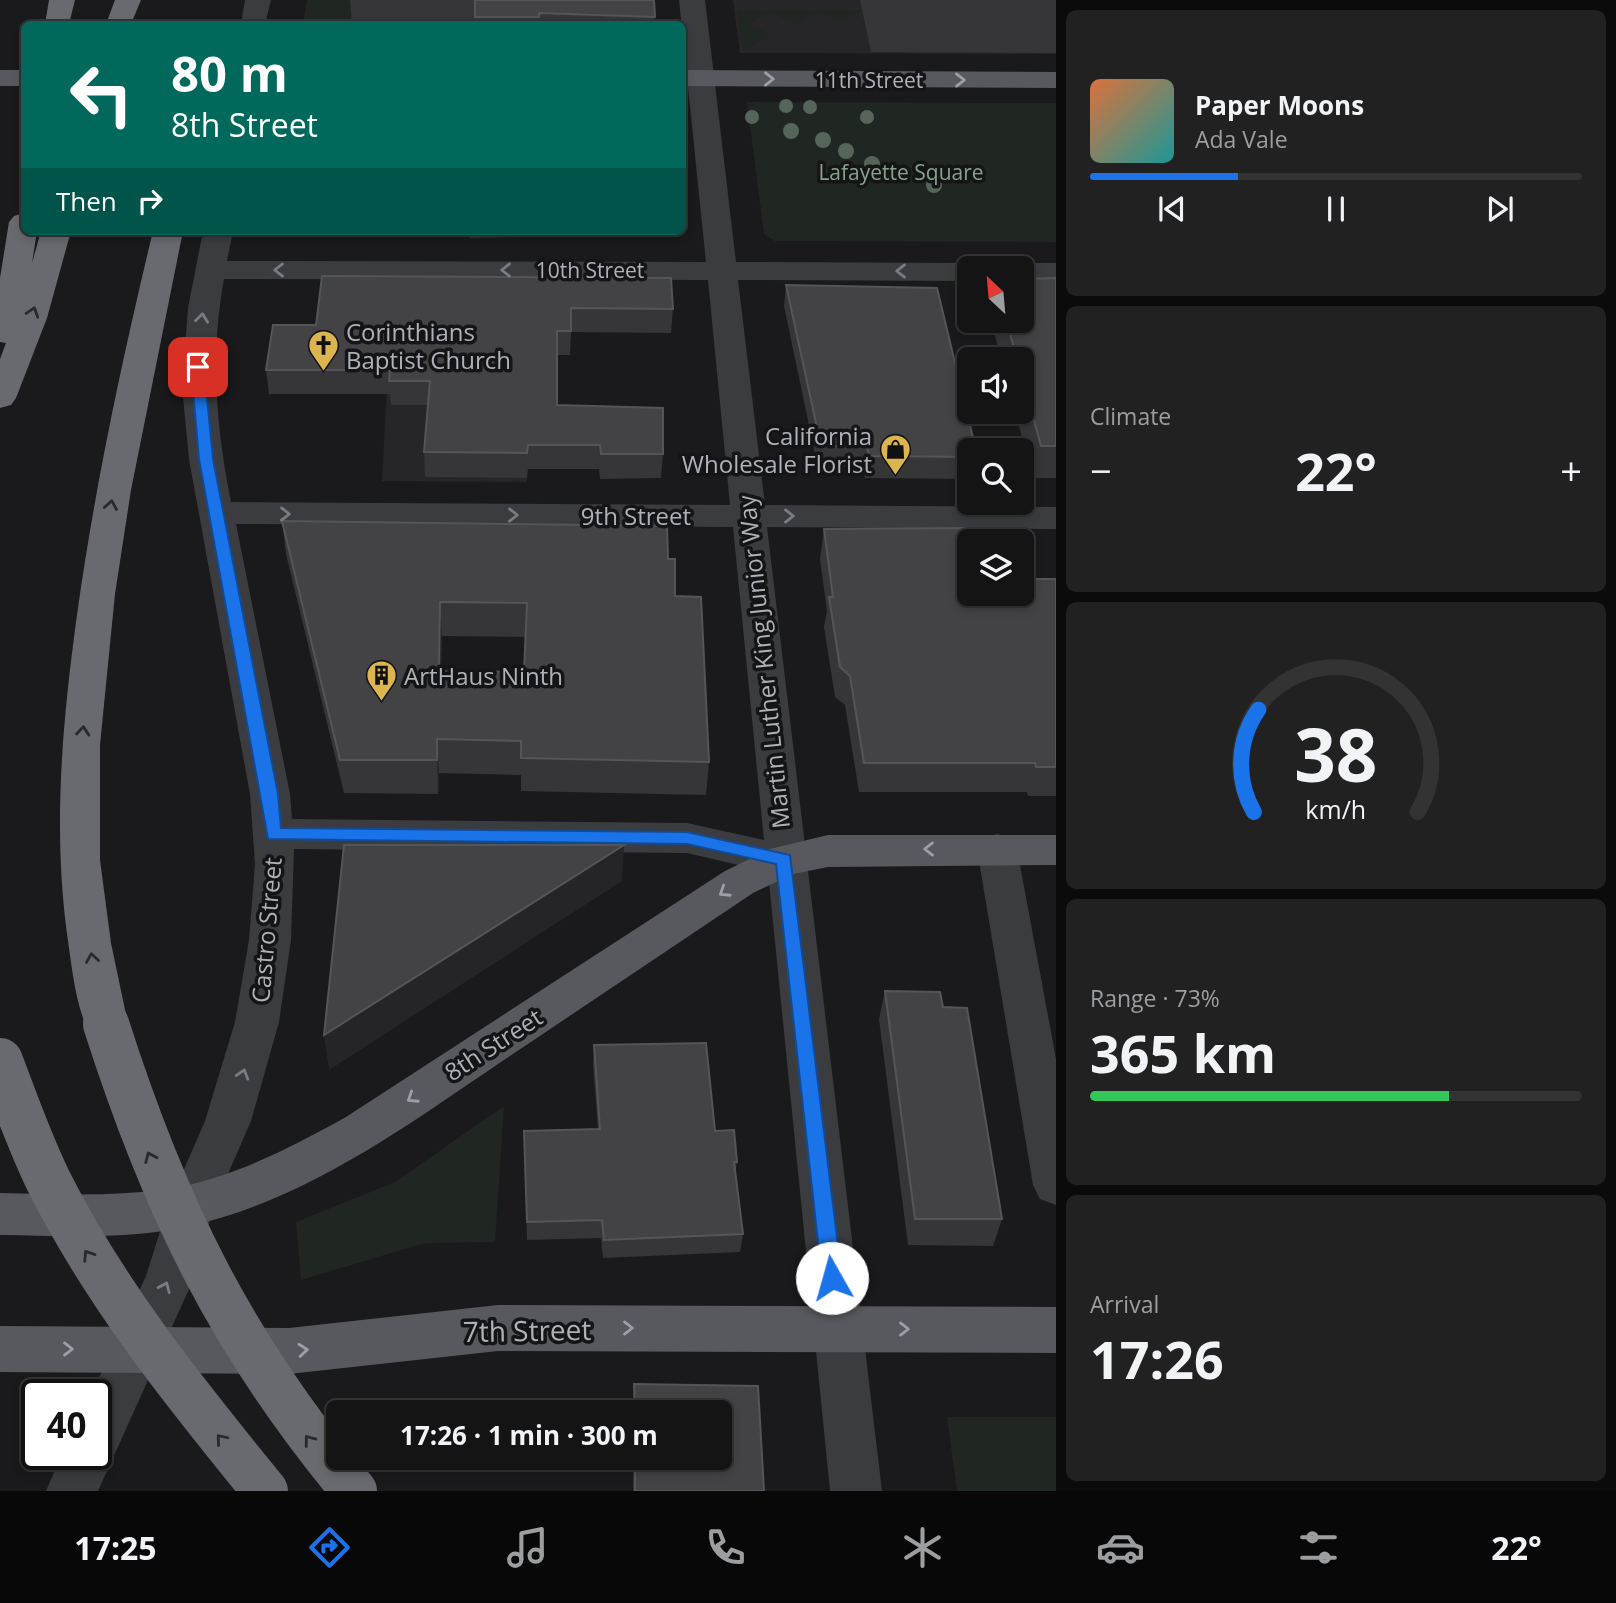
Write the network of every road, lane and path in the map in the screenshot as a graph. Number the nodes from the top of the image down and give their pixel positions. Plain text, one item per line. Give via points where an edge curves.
1 (62, 0) edge
2 (128, 0) edge
3 (258, 0) edge
4 (692, 0) edge
5 (58, 21) edge
6 (120, 21) edge
7 (254, 21) edge
8 (0, 78) edge
9 (21, 78) edge
10 (691, 78) edge
11 (1056, 80) edge
12 (22, 235) edge
13 (55, 235) edge
14 (167, 235) edge
15 (217, 235) edge
16 (211, 270) junction
17 (722, 271) junction
18 (957, 272) edge
19 (1034, 272) edge
20 (1056, 272) edge
21 (0, 367) edge
22 (0, 398) edge
23 (217, 513) junction
24 (747, 516) junction
25 (1056, 518) edge
26 (274, 834) junction
27 (997, 849) junction
28 (1056, 850) edge
29 (784, 860) junction
30 (0, 1061) edge
31 (1056, 1185) edge
32 (191, 1206) junction
33 (0, 1214) edge
34 (838, 1329) junction
35 (1056, 1330) edge
36 (0, 1349) edge
37 (137, 1350) junction
38 (112, 1404) edge
39 (82, 1470) edge
40 (72, 1491) edge
41 (265, 1491) edge
42 (354, 1491) edge
43 (856, 1491) edge

1 - 5 highway
2 - 6 highway
3 - 7 street
4 - 10 street, Martin Luther King Junior Way
8 - 9 main road
10 -> 11 main road, 11th Street
10 - 17 street, Martin Luther King Junior Way
12 - 21 highway
22 -> 13 highway via 32,318
42 -> 14 highway, bridge via 311,1443 211,1288 144,1143 97,989 82,881 79,769 110,507
15 - 16 street, Castro Street
17 -> 16 street, 10th Street
23 -> 16 street, Castro Street via 198,387 198,349
18 -> 17 street, 10th Street
17 - 24 street, Martin Luther King Junior Way
19 - 20 street
23 -> 24 street, 9th Street
23 - 26 street, Castro Street
24 -> 25 street, 9th Street
24 - 29 street, Martin Luther King Junior Way
26 - 29 street, 8th Street via 687,838
32 -> 26 street, Castro Street via 228,1121 257,1023 270,940
27 - 28 main road, 8th Street
27 -> 29 main road, 8th Street via 847,849
27 - 31 street
29 -> 32 main road, 8th Street via 719,895 362,1131 287,1172
29 - 34 street, Martin Luther King Junior Way
41 -> 30 highway, bridge via 131,1322 80,1242 39,1162
32 - 33 main road via 123,1213
37 -> 32 street, Castro Street via 170,1278
34 -> 35 main road, 7th Street
37 -> 34 main road, 7th Street via 289,1352 498,1328
34 - 43 street, Martin Luther King Junior Way
36 -> 37 main road, 7th Street
37 - 38 street, Castro Street
39 - 40 street

